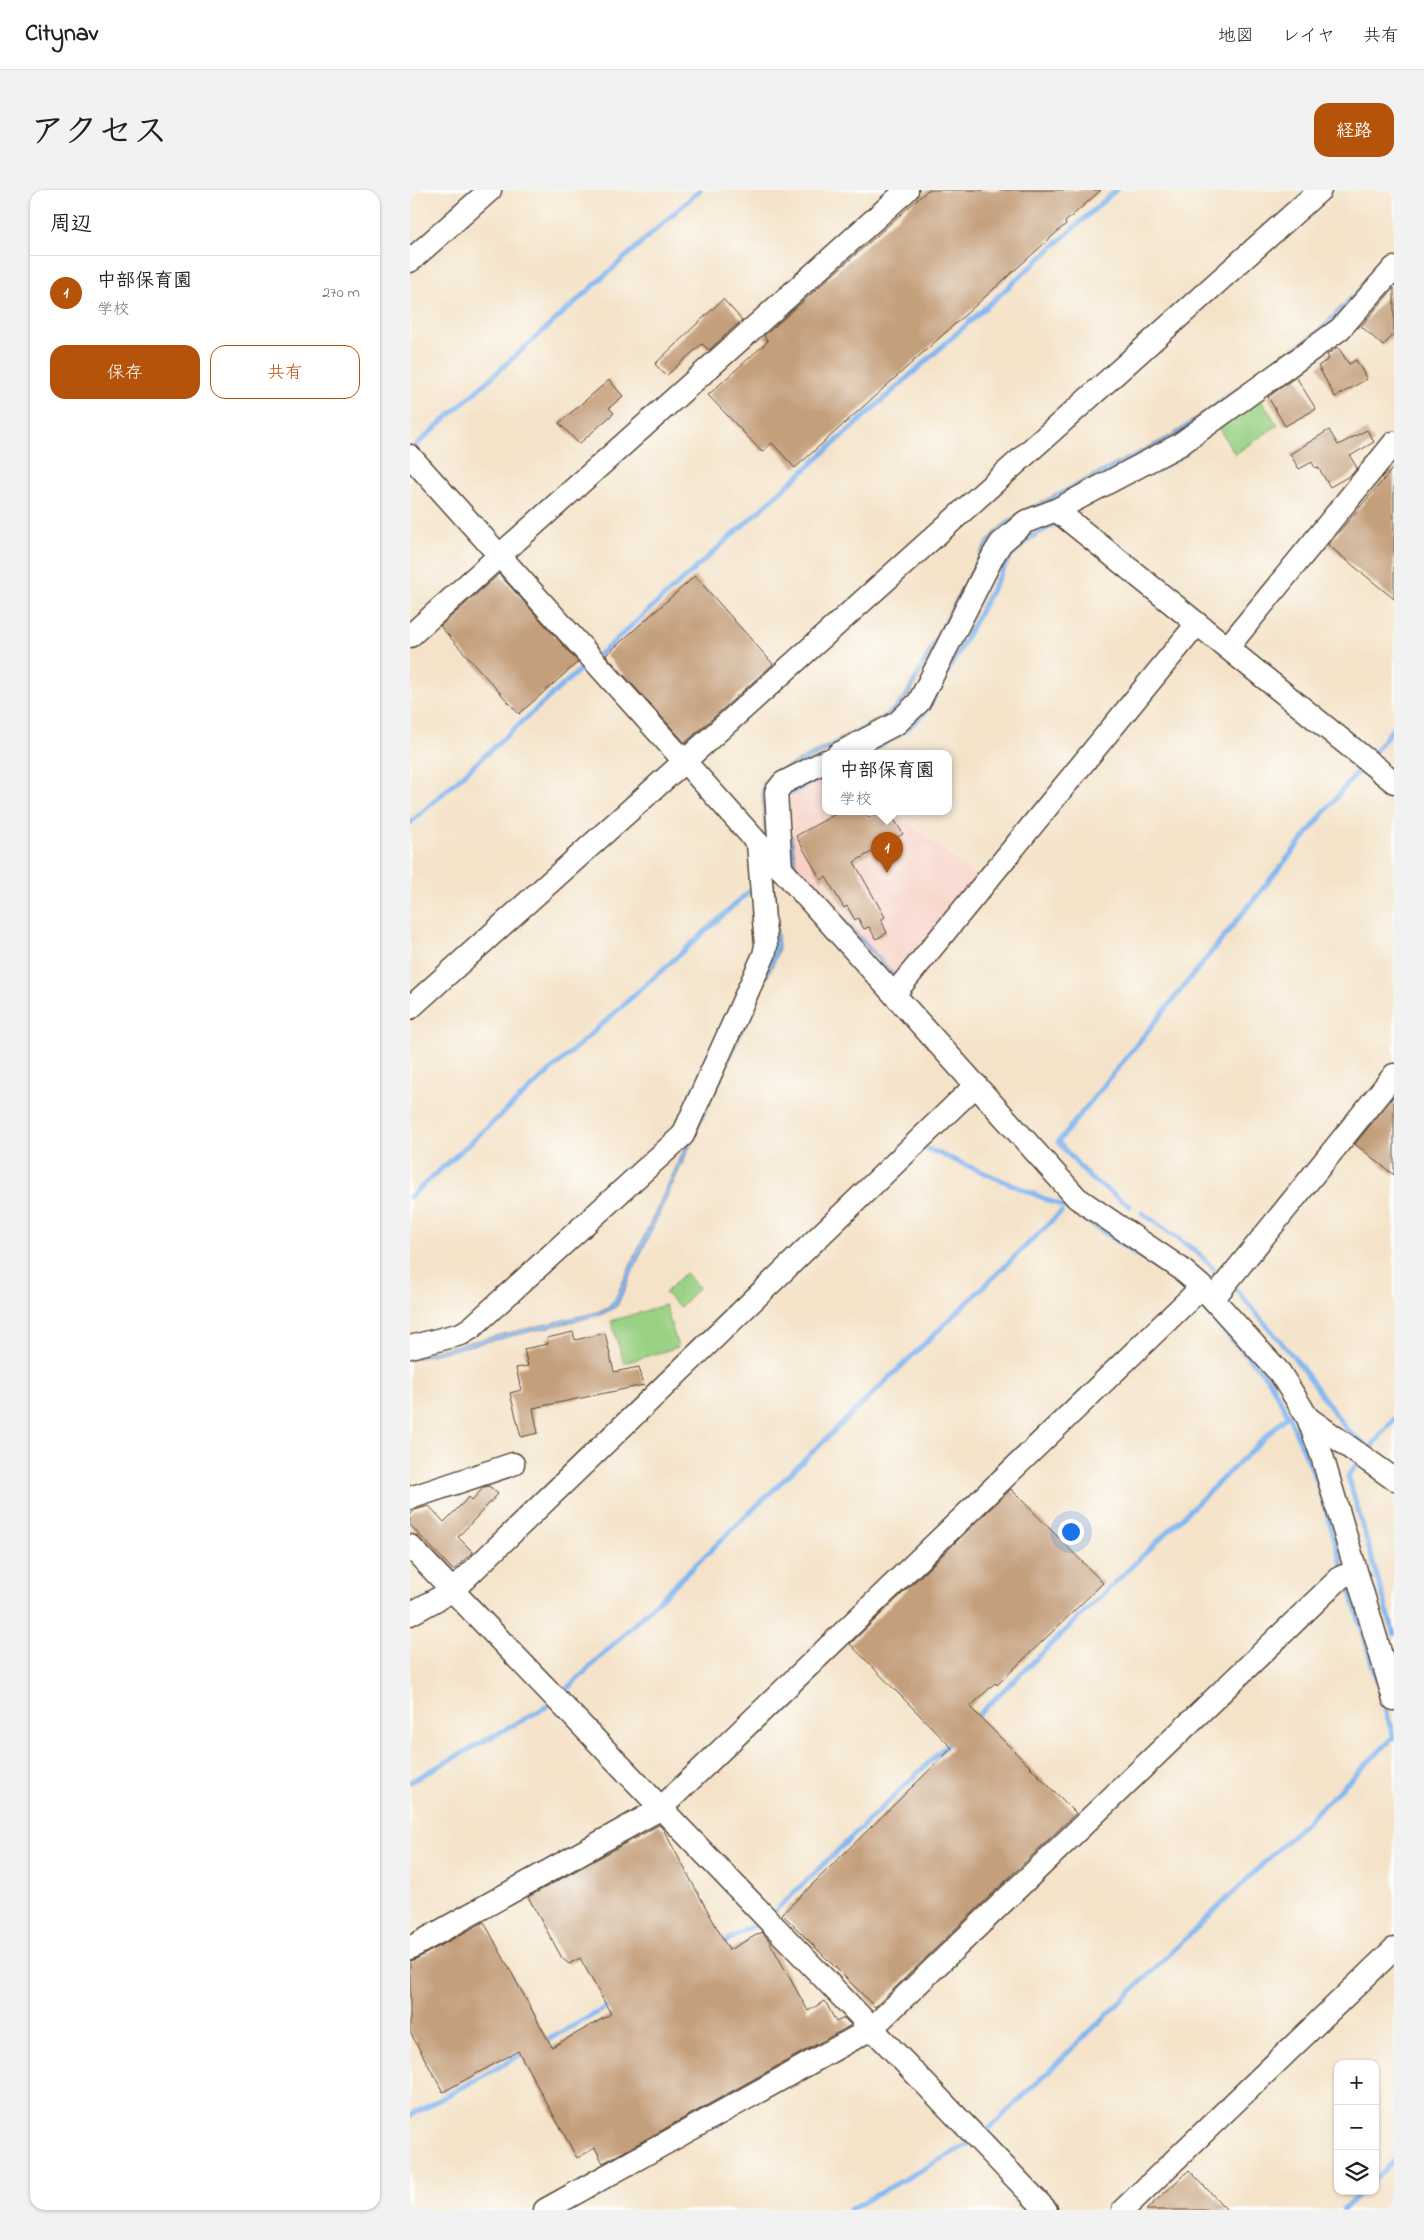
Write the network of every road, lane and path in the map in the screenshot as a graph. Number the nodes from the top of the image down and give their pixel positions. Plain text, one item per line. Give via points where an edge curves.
1 (490, 190) edge
2 (907, 190) edge
3 (1320, 190) edge
4 (410, 261) edge
5 (1394, 268) edge
6 (1394, 444) edge
7 (410, 456) edge
8 (1056, 510) junction
9 (499, 555) junction
10 (1197, 624) junction
11 (410, 636) edge
12 (1228, 647) junction
13 (846, 750) edge
14 (684, 762) junction
15 (822, 763) edge
16 (1394, 782) edge
17 (769, 855) junction
18 (894, 994) junction
19 (410, 1008) edge
20 (1394, 1075) edge
21 (976, 1086) junction
22 (1207, 1293) junction
23 (410, 1347) edge
24 (1308, 1418) junction
25 (513, 1464) dead end
26 (1394, 1479) edge
27 (410, 1498) edge
28 (410, 1546) edge
29 (1355, 1572) junction
30 (452, 1592) junction
31 (410, 1614) edge
32 (1394, 1699) edge
33 (660, 1809) junction
34 (410, 1948) edge
35 (1394, 1949) edge
36 (871, 2029) junction
37 (545, 2210) edge
38 (1046, 2210) edge
39 (1123, 2210) edge

1 - 4 street
2 - 9 street
3 - 14 street
5 - 8 street via 1340,329 1179,445
6 - 12 street
7 - 9 street
8 - 10 street
8 - 13 street via 1025,522 1002,543 910,713 886,730
9 - 11 street
9 - 14 street
10 - 12 street
10 - 18 street
12 - 16 street
14 - 17 street
14 - 19 street
15 - 17 street via 783,783 776,792
17 - 18 street
17 - 23 street via 764,955 683,1135 471,1328 461,1334
18 - 21 street
20 - 22 street
21 - 22 street via 1077,1198 1180,1268
21 - 30 street
22 - 24 street via 1280,1372
22 - 33 street
24 - 26 street
24 - 29 street
25 - 27 street
28 - 30 street
29 - 32 street
29 - 36 street via 1342,1577
30 - 31 street
30 - 33 street
33 - 34 street
33 - 36 street
35 - 39 street
36 - 37 street
36 - 38 street

